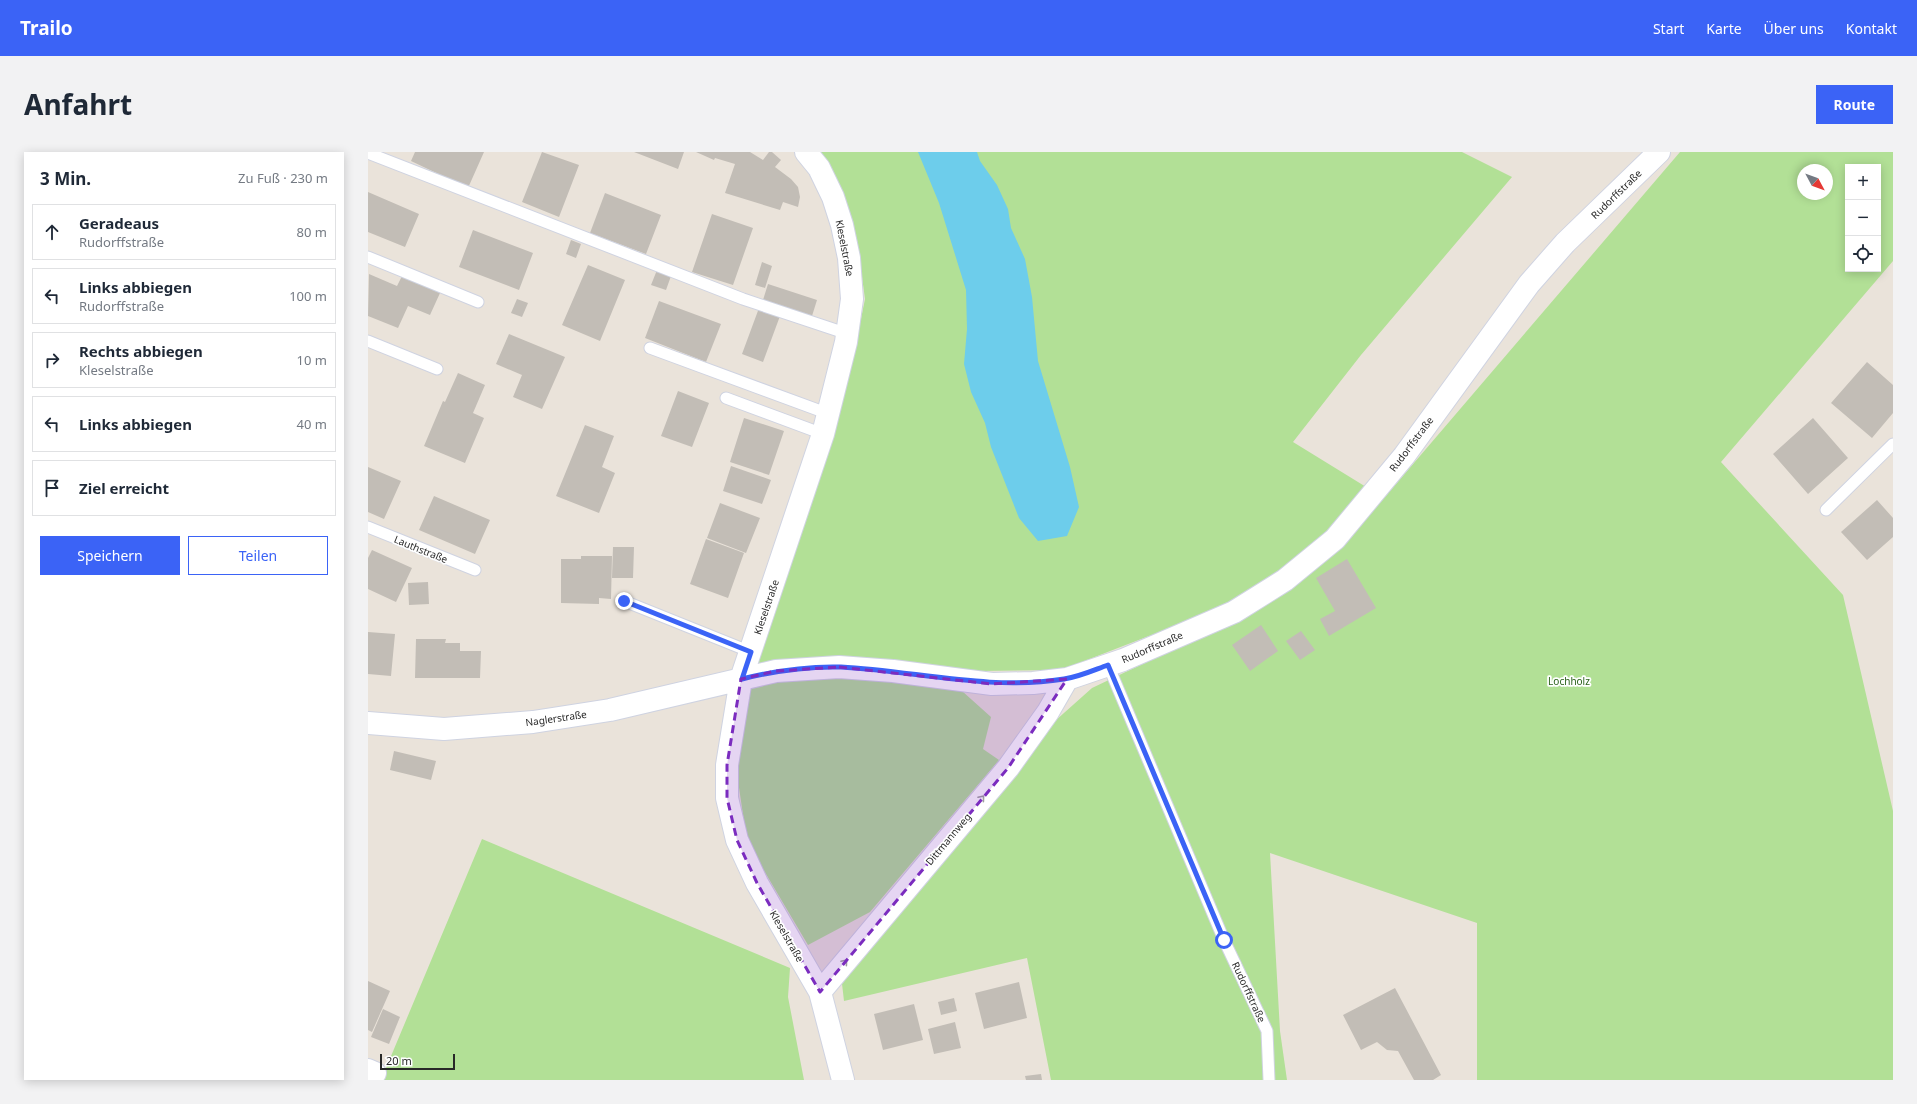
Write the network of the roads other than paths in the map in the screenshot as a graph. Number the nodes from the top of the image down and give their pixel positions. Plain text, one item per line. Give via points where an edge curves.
1 (1659, 152) edge
2 (368, 153) edge
3 (812, 160) edge
4 (368, 257) edge
5 (478, 302) dead end
6 (848, 334) junction
7 (368, 341) edge
8 (650, 348) dead end
9 (437, 369) dead end
10 (726, 398) dead end
11 (829, 414) junction
12 (823, 434) junction
13 (1893, 444) edge
14 (1826, 510) dead end
15 (368, 527) edge
16 (475, 570) dead end
17 (624, 601) dead end
18 (751, 652) junction
19 (1108, 665) junction
20 (742, 679) junction
21 (1067, 679) junction
22 (368, 724) edge
23 (820, 992) junction
24 (843, 1080) edge
25 (1269, 1080) edge

1 - 19 street, Rudorffstraße via 1565,243 1529,284 1404,456 1335,539 1285,580 1234,612
2 - 6 lane via 743,299
3 - 6 street, Kleselstraße via 833,197 849,258 852,299
4 - 5 lane
6 - 11 street, Kleselstraße
7 - 9 lane
8 - 11 lane
10 - 12 lane
11 - 12 street, Kleselstraße
12 - 18 street, Kleselstraße
13 - 14 lane
15 - 16 lane, Lauthstraße
17 - 18 lane
18 - 20 street, Kleselstraße
19 - 21 street, Rudorffstraße
19 - 25 lane, Rudorffstraße via 1224,940 1267,1031
20 - 21 street, Rudorffstraße via 776,671 839,667 992,684
20 - 22 street, Naglerstraße via 610,710 533,722 444,729
20 - 23 street, Kleselstraße via 727,765 727,798 737,840 757,883
23 -> 21 street, Dittmannweg via 1008,768 1048,712
23 - 24 street, Kleselstraße

